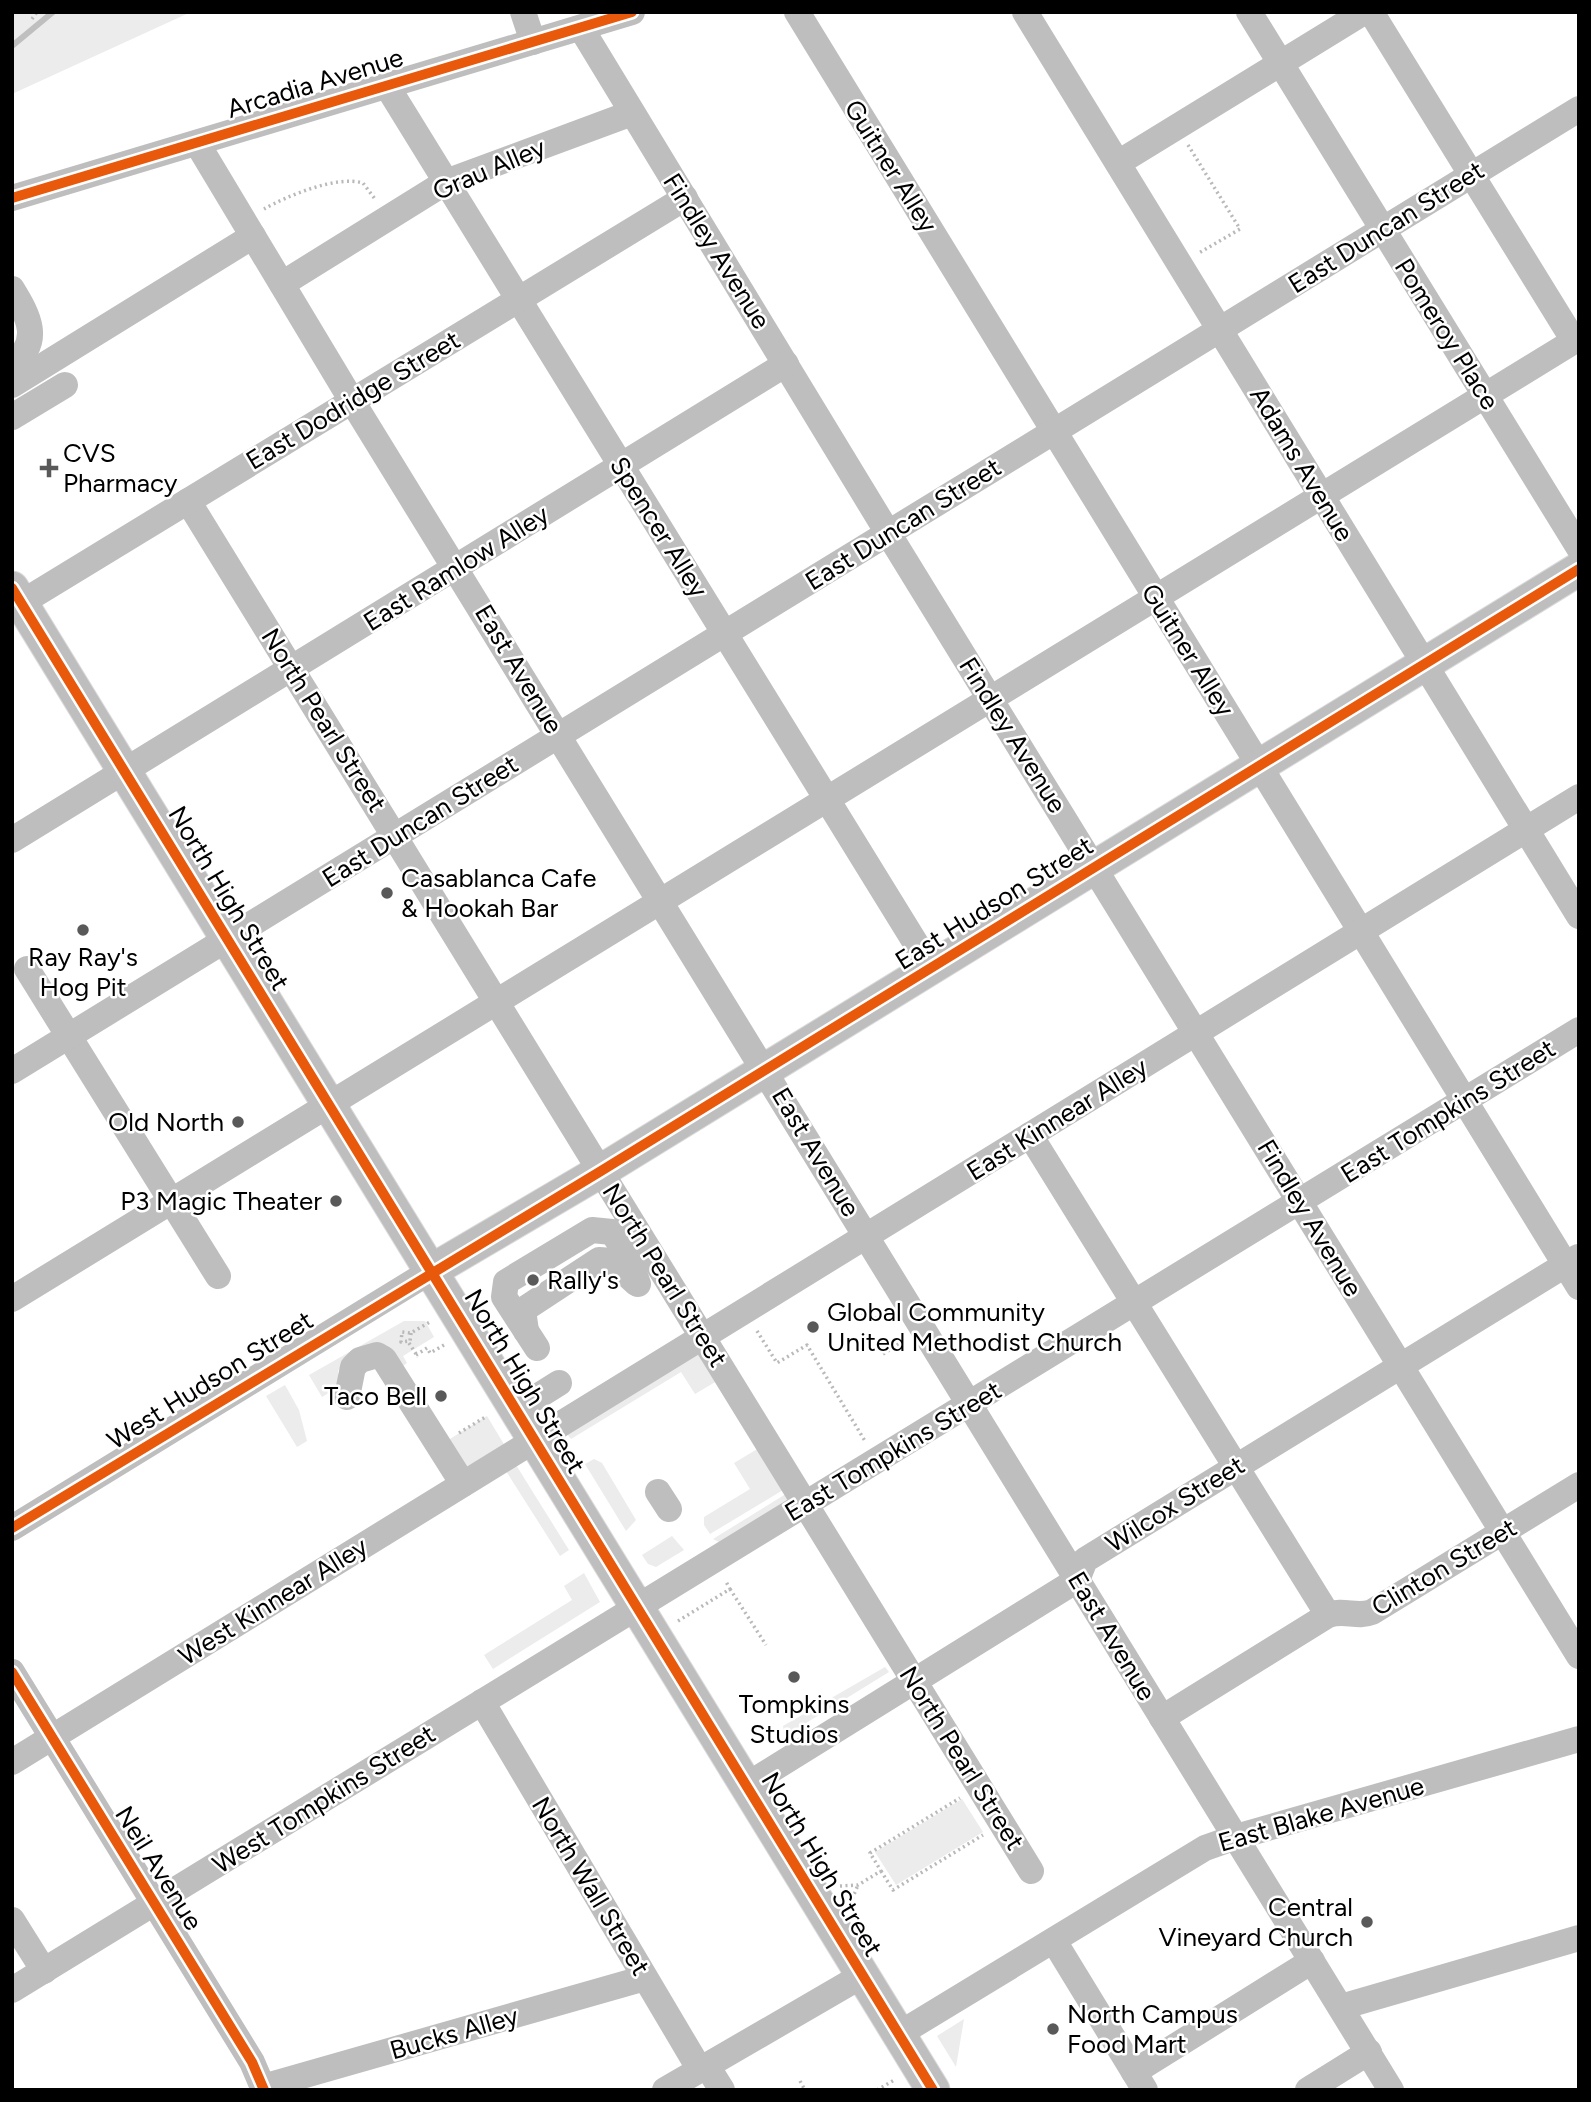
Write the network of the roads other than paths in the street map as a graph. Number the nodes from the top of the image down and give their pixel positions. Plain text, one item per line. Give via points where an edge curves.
1 (523, 12) edge
2 (632, 12) edge
3 (797, 12) edge
4 (1025, 12) edge
5 (1249, 12) edge
6 (1364, 12) edge
7 (1371, 12) edge
8 (581, 28) junction
9 (533, 42) junction
10 (1281, 63) junction
11 (387, 86) junction
12 (1579, 109) edge
13 (632, 113) junction
14 (197, 143) junction
15 (1118, 163) junction
16 (1471, 174) junction
17 (446, 183) junction
18 (12, 198) edge
19 (685, 198) junction
20 (257, 224) junction
21 (1383, 229) junction
22 (282, 284) junction
23 (12, 289) edge
24 (518, 300) junction
25 (1219, 329) junction
26 (1576, 339) edge
27 (786, 363) junction
28 (12, 364) edge
29 (12, 385) edge
30 (65, 385) dead end
31 (1485, 395) junction
32 (352, 401) junction
33 (12, 417) edge
34 (1054, 431) junction
35 (621, 466) junction
36 (1321, 496) junction
37 (188, 501) junction
38 (888, 533) junction
39 (1579, 548) edge
40 (457, 568) junction
41 (1579, 569) edge
42 (1156, 597) junction
43 (15, 600) edge
44 (724, 633) junction
45 (1424, 664) junction
46 (292, 669) junction
47 (991, 698) junction
48 (559, 735) junction
49 (1259, 766) junction
50 (126, 772) junction
51 (1579, 797) edge
52 (826, 799) junction
53 (1526, 830) junction
54 (395, 836) junction
55 (12, 840) edge
56 (1094, 868) junction
57 (661, 901) junction
58 (1579, 916) edge
59 (1361, 931) junction
60 (227, 939) junction
61 (930, 968) junction
62 (27, 969) dead end
63 (497, 1001) junction
64 (1579, 1030) edge
65 (1196, 1033) junction
66 (69, 1036) junction
67 (766, 1070) junction
68 (12, 1071) edge
69 (1464, 1100) junction
70 (328, 1105) junction
71 (1030, 1135) junction
72 (601, 1171) junction
73 (172, 1201) junction
74 (1301, 1202) junction
75 (866, 1236) junction
76 (1574, 1269) edge
77 (431, 1271) junction
78 (218, 1276) dead end
79 (638, 1284) dead end
80 (12, 1299) edge
81 (1134, 1302) junction
82 (703, 1337) junction
83 (531, 1340) dead end
84 (1401, 1366) junction
85 (559, 1383) dead end
86 (347, 1397) dead end
87 (970, 1404) junction
88 (516, 1410) junction
89 (534, 1440) junction
90 (1236, 1466) junction
91 (463, 1484) junction
92 (1579, 1485) edge
93 (806, 1503) junction
94 (12, 1528) edge
95 (1502, 1532) junction
96 (1077, 1580) junction
97 (636, 1608) junction
98 (1328, 1615) junction
99 (1579, 1656) edge
100 (12, 1672) edge
101 (915, 1681) junction
102 (482, 1702) junction
103 (1162, 1718) junction
104 (52, 1737) junction
105 (1579, 1739) edge
106 (12, 1762) edge
107 (747, 1785) junction
108 (1236, 1837) junction
109 (1031, 1871) dead end
110 (154, 1903) junction
111 (12, 1920) edge
112 (1579, 1938) edge
113 (1054, 1941) junction
114 (1312, 1961) junction
115 (44, 1970) junction
116 (863, 1975) junction
117 (645, 1978) junction
118 (12, 1990) edge
119 (1341, 2007) junction
120 (899, 2034) junction
121 (1369, 2052) junction
122 (703, 2068) junction
123 (1140, 2081) edge
124 (263, 2088) edge
125 (665, 2090) edge
126 (722, 2090) edge
127 (933, 2090) edge
128 (1308, 2090) edge
129 (1391, 2090) edge

1 - 9 street
2 - 8 street, Arcadia Avenue
3 - 34 street, Guitner Alley
4 - 15 street, Adams Avenue
5 - 10 street, Pomeroy Place
6 - 10 street
7 - 16 street
8 - 9 street, Arcadia Avenue
8 - 13 street, Findley Avenue
9 - 11 street, Arcadia Avenue
10 - 15 street
10 - 21 street, Pomeroy Place
11 - 14 street, Arcadia Avenue
11 - 17 street, Spencer Alley
12 - 16 street, East Duncan Street
13 - 17 street, Grau Alley
13 - 19 street, Findley Avenue
14 - 18 street, Arcadia Avenue
14 - 20 street, East Avenue
15 - 25 street, Adams Avenue
16 - 21 street, East Duncan Street
16 - 26 street
17 - 22 street, Grau Alley
17 - 24 street, Spencer Alley
19 - 24 street, East Dodridge Street
19 - 27 street, Findley Avenue
20 - 22 street, East Avenue
20 - 29 street
21 - 25 street, East Duncan Street
21 - 31 street, Pomeroy Place
22 - 32 street, East Avenue
23 - 28 street via 27,312 32,334 24,353
24 - 32 street, East Dodridge Street
24 - 35 street, Spencer Alley
25 - 34 street, East Duncan Street
25 - 36 street, Adams Avenue
26 - 31 street
27 - 35 street, East Ramlow Alley
27 - 38 street, Findley Avenue
30 - 33 street
31 - 36 street
31 - 39 street, Pomeroy Place
32 - 37 street, East Dodridge Street
32 - 40 street, East Avenue
34 - 38 street, East Duncan Street
34 - 42 street, Guitner Alley
35 - 40 street, East Ramlow Alley
35 - 44 street, Spencer Alley
36 - 42 street
36 - 45 street, Adams Avenue
37 - 43 street, East Dodridge Street
37 - 46 street, North Pearl Street
38 - 44 street, East Duncan Street
38 - 47 street, Findley Avenue
40 - 46 street, East Ramlow Alley
40 - 48 street, East Avenue
41 - 45 main road, East Hudson Street
42 - 47 street
42 - 49 street, Guitner Alley
43 - 50 main road, North High Street
44 - 48 street, East Duncan Street
44 - 52 street, Spencer Alley
45 - 49 main road, East Hudson Street
45 - 53 street, Adams Avenue
46 - 50 street, East Ramlow Alley
46 - 54 street, North Pearl Street
47 - 52 street
47 - 56 street, Findley Avenue
48 - 54 street, East Duncan Street
48 - 57 street, East Avenue
49 - 56 main road, East Hudson Street
49 - 59 street, Guitner Alley
50 - 55 street, East Ramlow Alley
50 - 60 main road, North High Street
51 - 53 street, East Kinnear Alley
52 - 57 street
52 - 61 street, Spencer Alley
53 - 58 street, Adams Avenue
53 - 59 street, East Kinnear Alley
54 - 60 street, East Duncan Street
54 - 63 street, North Pearl Street
56 - 61 main road, East Hudson Street
56 - 65 street, Findley Avenue
57 - 63 street
57 - 67 street, East Avenue
59 - 65 street, East Kinnear Alley
59 - 69 street, Guitner Alley
60 - 66 street, East Duncan Street
60 - 70 main road, North High Street
61 - 67 main road, East Hudson Street
62 - 66 street
63 - 70 street
63 - 72 street, North Pearl Street
64 - 69 street, East Tompkins Street
65 - 71 street, East Kinnear Alley
65 - 74 street, Findley Avenue
66 - 68 street, East Duncan Street
66 - 73 street
67 - 72 main road, East Hudson Street
67 - 75 street, East Avenue
69 - 74 street, East Tompkins Street
69 - 76 street, Guitner Alley
70 - 73 street
70 - 77 main road, North High Street
71 - 75 street, East Kinnear Alley
71 - 81 street
72 - 77 main road, East Hudson Street
72 - 82 street, North Pearl Street
73 - 78 street
73 - 80 street
74 - 81 street, East Tompkins Street
74 - 84 street, Findley Avenue
75 - 82 street, East Kinnear Alley
75 - 87 street, East Avenue
76 - 84 street, Wilcox Street
77 - 88 main road, North High Street
77 - 94 street, West Hudson Street
79 - 83 street via 628,1255 612,1232 592,1230 506,1282 504,1297
81 - 87 street, East Tompkins Street
81 - 90 street
82 - 89 street, East Kinnear Alley
82 - 93 street, North Pearl Street
84 - 90 street, Wilcox Street
84 - 95 street, Findley Avenue
85 - 88 street
86 - 91 street via 354,1367 368,1357 384,1359
87 - 93 street, East Tompkins Street
87 - 96 street, East Avenue
88 - 89 main road, North High Street
89 - 91 street, West Kinnear Alley
89 - 97 main road, North High Street
90 - 96 street, Wilcox Street via 1085,1560
90 - 98 street
91 - 104 street, West Kinnear Alley
92 - 95 street, Clinton Street
93 - 97 street, East Tompkins Street
93 - 101 street, North Pearl Street
95 - 98 street, Clinton Street via 1372,1612
95 - 99 street, Findley Avenue
96 - 101 street, Wilcox Street
96 - 103 street, East Avenue
97 - 102 street, West Tompkins Street
97 - 107 main road, North High Street
98 - 103 street
100 - 104 street, Neil Avenue
101 - 107 street, Wilcox Street
101 - 109 street, North Pearl Street
102 - 110 street, West Tompkins Street
102 - 117 street, North Wall Street
103 - 108 street, East Avenue
104 - 106 street, West Kinnear Alley
104 - 110 street, Neil Avenue
105 - 108 street, East Blake Avenue
107 - 116 main road, North High Street
108 - 113 street, East Blake Avenue via 1205,1848
108 - 114 street, East Avenue
110 - 115 street, West Tompkins Street
110 - 124 street, Neil Avenue via 252,2062
111 - 115 street
112 - 119 street
113 - 120 street, East Blake Avenue
113 - 123 street
114 - 119 street, East Avenue
114 - 123 street
115 - 118 street, West Tompkins Street
116 - 120 main road, North High Street
116 - 122 street
117 - 122 street, North Wall Street
117 - 124 street, Bucks Alley
119 - 121 street, East Avenue
120 - 127 main road, North High Street
121 - 128 street
121 - 129 street, East Avenue
122 - 125 street
122 - 126 street, North Wall Street

